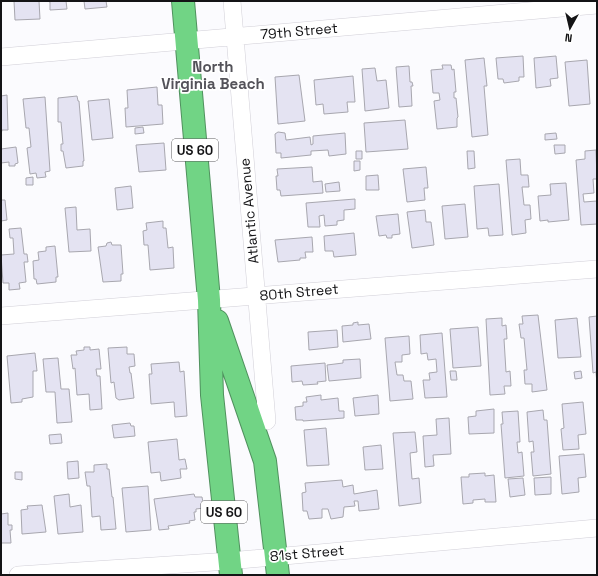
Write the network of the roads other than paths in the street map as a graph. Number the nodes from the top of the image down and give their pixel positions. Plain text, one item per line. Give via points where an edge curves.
1 (183, 1) edge
2 (232, 1) edge
3 (597, 6) edge
4 (234, 37) junction
5 (186, 42) junction
6 (1, 57) edge
7 (597, 269) edge
8 (255, 296) junction
9 (209, 300) junction
10 (1, 316) edge
11 (267, 421) dead end
12 (597, 528) edge
13 (277, 565) edge
14 (230, 568) edge
15 (18, 575) edge

1 - 5 highway, US 60
2 - 4 street, Atlantic Avenue
3 - 4 street, 79th Street
4 - 5 street, 79th Street
4 - 8 street, Atlantic Avenue
5 - 6 street, 79th Street
5 - 9 highway, US 60
7 - 8 street, 80th Street
8 - 9 street, 80th Street
8 - 11 street, Atlantic Avenue
9 - 10 street, 80th Street
9 - 13 highway, US 60 via 265,461
9 - 14 highway, US 60 via 212,395
12 - 13 street, 81st Street
13 - 14 street, 81st Street
14 - 15 street, 81st Street

